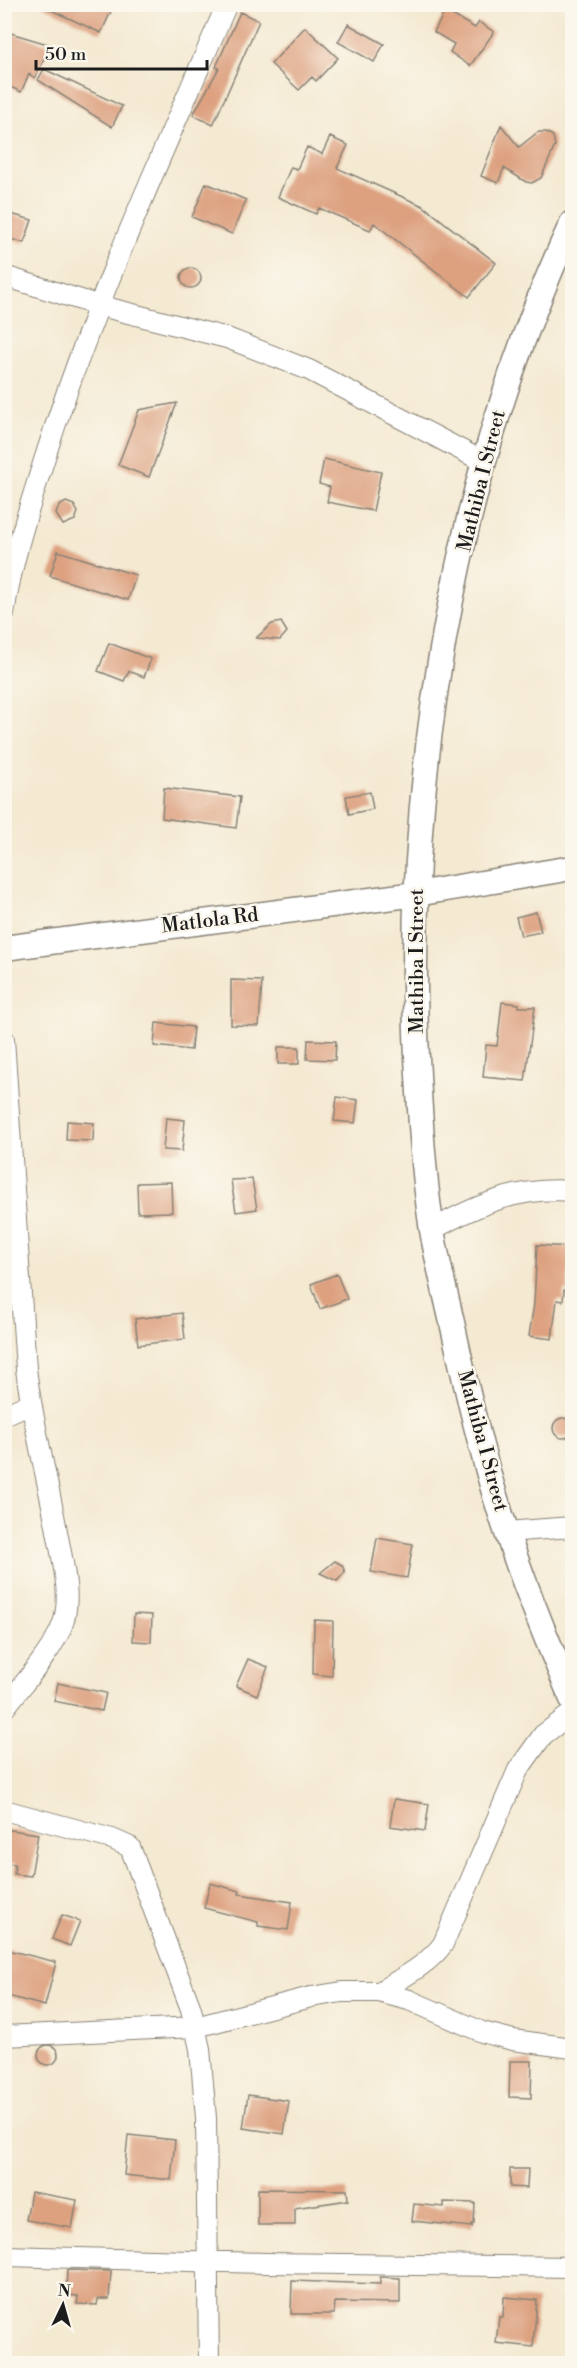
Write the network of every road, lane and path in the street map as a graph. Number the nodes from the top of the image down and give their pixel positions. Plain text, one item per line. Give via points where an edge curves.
1 (226, 4) edge
2 (573, 223) edge
3 (4, 276) edge
4 (98, 305) junction
5 (484, 462) junction
6 (4, 614) edge
7 (573, 868) edge
8 (416, 894) junction
9 (4, 948) edge
10 (4, 1039) edge
11 (573, 1191) edge
12 (432, 1230) junction
13 (31, 1403) junction
14 (4, 1414) edge
15 (573, 1527) edge
16 (506, 1532) junction
17 (573, 1699) edge
18 (4, 1709) edge
19 (573, 1713) edge
20 (4, 1809) edge
21 (379, 1992) junction
22 (196, 2027) junction
23 (4, 2036) edge
24 (573, 2048) edge
25 (4, 2256) edge
26 (207, 2261) junction
27 (573, 2267) edge
28 (209, 2364) edge

1 - 4 street
2 - 5 street, Mathiba I Street via 522,343
3 - 4 street
4 - 5 street via 227,338 309,370
4 - 6 street via 30,507 9,579
5 - 8 street, Mathiba I Street via 450,612 431,720
7 - 8 street, Matlola Rd
8 - 9 street, Matlola Rd
8 - 12 street, Mathiba I Street via 417,1064
10 - 13 street
11 - 12 street via 525,1192 486,1203
12 - 16 street, Mathiba I Street via 467,1389
13 - 14 street
13 - 18 street via 64,1570 65,1614 54,1641
15 - 16 street
16 - 17 street, Mathiba I Street via 540,1625
19 - 21 street via 543,1736 518,1770 443,1944 428,1961
20 - 22 street via 130,1847
21 - 22 street via 311,1997
21 - 24 street via 409,2000 482,2032
22 - 23 street
22 - 26 street via 204,2079
25 - 26 street
26 - 27 street
26 - 28 street

